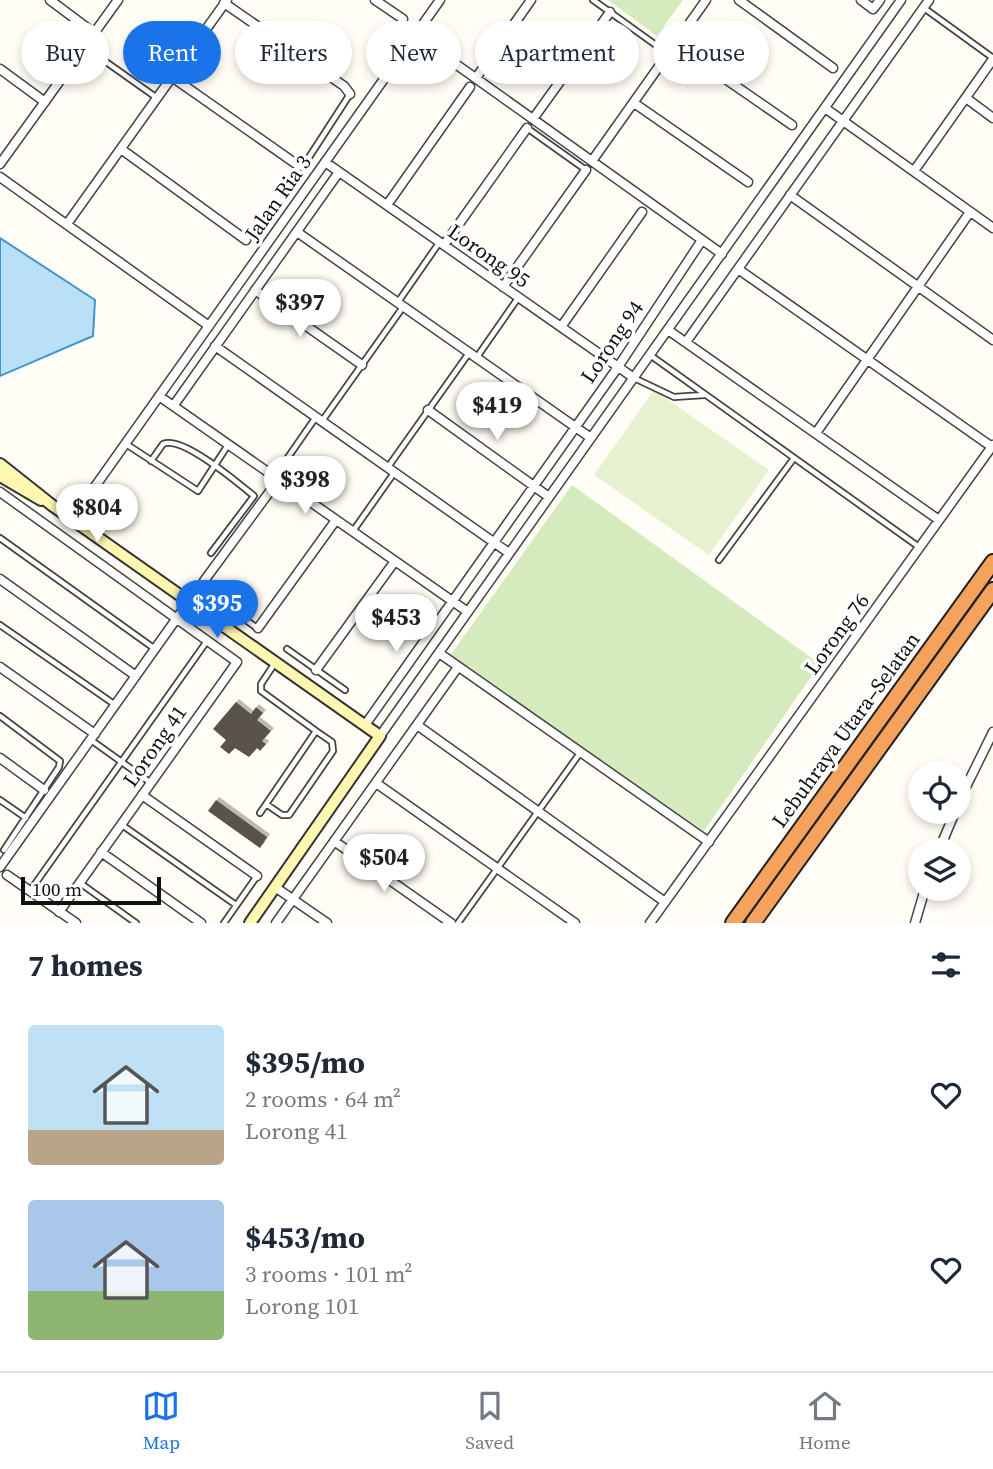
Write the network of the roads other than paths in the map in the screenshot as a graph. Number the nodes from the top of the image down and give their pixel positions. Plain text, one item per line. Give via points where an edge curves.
1 (50, 0) edge
2 (118, 0) edge
3 (375, 0) edge
4 (440, 0) edge
5 (531, 0) edge
6 (593, 0) edge
7 (706, 0) edge
8 (739, 0) edge
9 (861, 0) edge
10 (880, 0) edge
11 (901, 0) edge
12 (225, 2) edge
13 (926, 4) edge
14 (610, 12) junction
15 (403, 19) dead end
16 (78, 21) edge
17 (103, 21) edge
18 (212, 21) edge
19 (425, 21) edge
20 (516, 21) edge
21 (691, 21) edge
22 (653, 43) edge
23 (993, 59) edge
24 (109, 64) edge
25 (833, 68) dead end
26 (0, 69) edge
27 (653, 76) edge
28 (58, 84) edge
29 (167, 84) edge
30 (182, 84) edge
31 (380, 84) edge
32 (484, 84) edge
33 (733, 84) edge
34 (470, 87) dead end
35 (349, 94) joint
36 (157, 98) junction
37 (966, 98) junction
38 (45, 102) junction
39 (634, 103) junction
40 (825, 108) junction
41 (993, 118) edge
42 (533, 119) junction
43 (843, 121) junction
44 (792, 125) dead end
45 (527, 128) joint
46 (121, 149) junction
47 (592, 161) junction
48 (325, 162) junction
49 (0, 164) edge
50 (299, 166) joint
51 (586, 170) joint
52 (914, 171) junction
53 (339, 172) junction
54 (0, 177) edge
55 (748, 182) dead end
56 (790, 195) junction
57 (387, 205) junction
58 (642, 212) dead end
59 (970, 212) junction
60 (67, 224) junction
61 (993, 228) edge
62 (297, 232) junction
63 (246, 240) dead end
64 (702, 240) junction
65 (442, 244) junction
66 (722, 254) junction
67 (738, 269) junction
68 (503, 287) junction
69 (919, 287) junction
70 (255, 290) junction
71 (519, 298) junction
72 (400, 304) junction
73 (209, 326) junction
74 (561, 327) junction
75 (668, 330) junction
76 (993, 340) edge
77 (686, 342) junction
78 (215, 346) junction
79 (472, 355) junction
80 (650, 355) junction
81 (867, 361) junction
82 (362, 365) junction
83 (618, 367) junction
84 (634, 378) junction
85 (705, 394) junction
86 (159, 396) junction
87 (174, 405) junction
88 (428, 410) junction
89 (319, 419) junction
90 (575, 427) junction
91 (816, 433) junction
92 (591, 438) junction
93 (126, 443) junction
94 (228, 445) junction
95 (992, 446) edge
96 (793, 458) junction
97 (151, 461) junction
98 (0, 464) edge
99 (216, 465) junction
100 (391, 470) junction
101 (0, 476) edge
102 (277, 478) junction
103 (533, 485) junction
104 (0, 492) edge
105 (549, 497) junction
106 (53, 506) junction
107 (72, 519) junction
108 (336, 520) junction
109 (939, 520) junction
110 (353, 531) junction
111 (0, 538) edge
112 (493, 542) junction
113 (919, 548) junction
114 (211, 553) dead end
115 (509, 553) junction
116 (719, 560) dead end
117 (395, 561) junction
118 (993, 562) edge
119 (0, 579) edge
120 (202, 589) joint
121 (993, 590) edge
122 (451, 600) junction
123 (188, 601) junction
124 (468, 612) junction
125 (176, 619) junction
126 (0, 625) edge
127 (258, 628) joint
128 (207, 641) junction
129 (155, 649) junction
130 (287, 649) dead end
131 (439, 653) junction
132 (275, 663) junction
133 (0, 667) edge
134 (458, 667) junction
135 (316, 670) junction
136 (136, 676) junction
137 (345, 690) dead end
138 (115, 705) junction
139 (0, 716) edge
140 (365, 725) junction
141 (417, 725) junction
142 (316, 731) junction
143 (993, 732) edge
144 (380, 736) junction
145 (93, 737) junction
146 (580, 752) junction
147 (0, 758) edge
148 (120, 762) junction
149 (971, 777) edge
150 (150, 783) junction
151 (376, 783) junction
152 (44, 790) junction
153 (142, 795) junction
154 (0, 800) edge
155 (266, 804) junction
156 (538, 811) junction
157 (260, 813) dead end
158 (26, 818) junction
159 (121, 825) junction
160 (334, 841) junction
161 (709, 842) junction
162 (5, 850) edge
163 (102, 852) junction
164 (0, 867) edge
165 (497, 868) junction
166 (7, 875) dead end
167 (257, 876) joint
168 (80, 883) junction
169 (275, 887) junction
170 (30, 891) junction
171 (293, 899) junction
172 (921, 901) edge
173 (665, 902) junction
174 (236, 905) junction
175 (59, 912) junction
176 (76, 923) edge
177 (136, 923) edge
178 (201, 923) edge
179 (224, 923) edge
180 (250, 923) edge
181 (276, 923) edge
182 (327, 923) edge
183 (451, 923) edge
184 (458, 923) edge
185 (575, 923) edge
186 (650, 923) edge
187 (733, 923) edge
188 (753, 923) edge
189 (915, 923) edge

1 - 16 street
2 - 17 street
3 - 15 street
4 - 19 street, Jalan Ria 3
5 - 20 street
6 - 14 lane
7 - 21 street
8 - 25 street
9 - 10 street via 873,9
11 - 40 street
12 - 18 street
12 - 35 street
13 - 23 lane
13 - 43 street
14 - 22 lane
14 - 42 street
23 - 37 street
24 - 36 lane
26 - 38 street
27 - 39 street
28 - 38 street
29 - 36 street
30 - 50 street
31 - 48 street, Jalan Ria 3
32 - 42 street
33 - 44 street
34 - 57 street
35 - 50 lane via 304,165
36 - 46 street
37 - 41 street
37 - 52 street
38 - 49 street
39 - 47 street
39 - 55 street
40 - 43 street
40 - 66 street
42 - 47 street
43 - 52 street
43 - 56 street
45 - 51 lane
45 - 65 street
46 - 60 street
46 - 63 street
47 - 64 street
48 - 53 street, Lorong 95
48 - 73 street, Jalan Ria 3
51 - 68 street
52 - 59 street
53 - 57 street, Lorong 95
53 - 62 street
54 - 60 street
56 - 67 street
56 - 69 street
57 - 65 street, Lorong 95
58 - 74 street
59 - 61 street
59 - 69 street
60 - 73 street
62 - 70 street
62 - 72 street
64 - 66 street
64 - 83 street, Lorong 94
65 - 68 street, Lorong 95
65 - 72 lane
66 - 75 street
67 - 77 street
67 - 81 street
68 - 71 street, Lorong 95
69 - 76 street
69 - 81 street
70 - 78 street
70 - 82 street
71 - 74 street, Lorong 95
71 - 79 lane
72 - 79 street
72 - 82 lane
73 - 86 street, Jalan Ria 3
74 - 83 street, Lorong 95
75 - 77 street
75 - 80 street
77 - 91 street
78 - 87 street
78 - 89 street
79 - 88 lane
79 - 90 street
80 - 84 street
80 - 85 lane
81 - 91 street
81 - 95 street
82 - 89 lane
83 - 84 street, Lorong 95
83 - 90 street, Lorong 94
84 - 85 lane via 674,397
84 - 92 street
85 - 96 lane
86 - 87 street
86 - 93 street, Jalan Ria 3
87 - 94 street
88 - 100 lane
88 - 103 street
89 - 100 street
89 - 102 lane
90 - 92 street
90 - 103 street, Lorong 94
91 - 109 street
92 - 105 street
93 - 97 lane
93 - 107 street, Jalan Ria 3
94 - 99 lane
94 - 102 street
95 - 109 street, Lorong 76
96 - 113 lane
96 - 116 lane
97 - 99 lane via 167,441
97 - 99 lane via 198,491
98 - 106 street
99 - 114 lane via 254,496
100 - 110 lane
100 - 112 street
101 - 106 street
102 - 108 street
102 - 120 street
103 - 105 street
103 - 112 street, Lorong 94
104 - 125 street, Lorong 41
105 - 115 street
106 - 107 street
107 - 123 street
108 - 110 street
108 - 127 street
109 - 113 street, Lorong 76
110 - 117 street
111 - 129 lane
112 - 115 street
112 - 122 street, Lorong 94
113 - 161 street, Lorong 76
115 - 124 street
117 - 122 street
117 - 135 street
118 - 187 highway, Lebuhraya Utara–Selatan
119 - 136 street
120 - 127 lane
121 - 188 highway, Lebuhraya Utara–Selatan
122 - 124 street
122 - 140 street, Lorong 94
123 - 125 street
123 - 132 street
124 - 131 street
125 - 128 street, Lorong 41
125 - 129 street
126 - 138 lane
128 - 148 lane
128 - 150 street, Lorong 41 via 237,662
129 - 136 street
130 - 135 lane
131 - 134 street
131 - 144 street
132 - 140 street
132 - 142 lane via 261,691
133 - 145 street
134 - 141 street
134 - 146 street
135 - 137 lane
136 - 138 street
138 - 145 street
139 - 152 lane via 60,761
140 - 144 street
141 - 151 street
141 - 156 street
142 - 155 lane
142 - 155 lane via 332,742 333,751 289,815
143 - 149 street
144 - 169 street
145 - 148 lane
145 - 162 street
146 - 156 lane
146 - 161 street
147 - 152 street
148 - 150 lane
148 - 170 lane
150 - 153 street, Lorong 41
151 - 160 street
151 - 165 street
152 - 158 lane
153 - 159 street, Lorong 41
153 - 167 street
154 - 158 lane
155 - 157 lane
156 - 165 lane
156 - 173 street
158 - 162 lane
159 - 163 street, Lorong 41
159 - 174 lane
160 - 171 street
160 - 183 street
161 - 173 street, Lorong 76
162 - 164 street
163 - 168 street, Lorong 41
163 - 178 street
165 - 184 lane
165 - 185 street
166 - 170 street
167 - 174 lane
168 - 175 street, Lorong 41
168 - 177 lane
169 - 171 street
169 - 180 street
170 - 175 street
171 - 181 street
171 - 182 street
172 - 189 street
173 - 186 street, Lorong 76
174 - 179 lane
175 - 176 street

